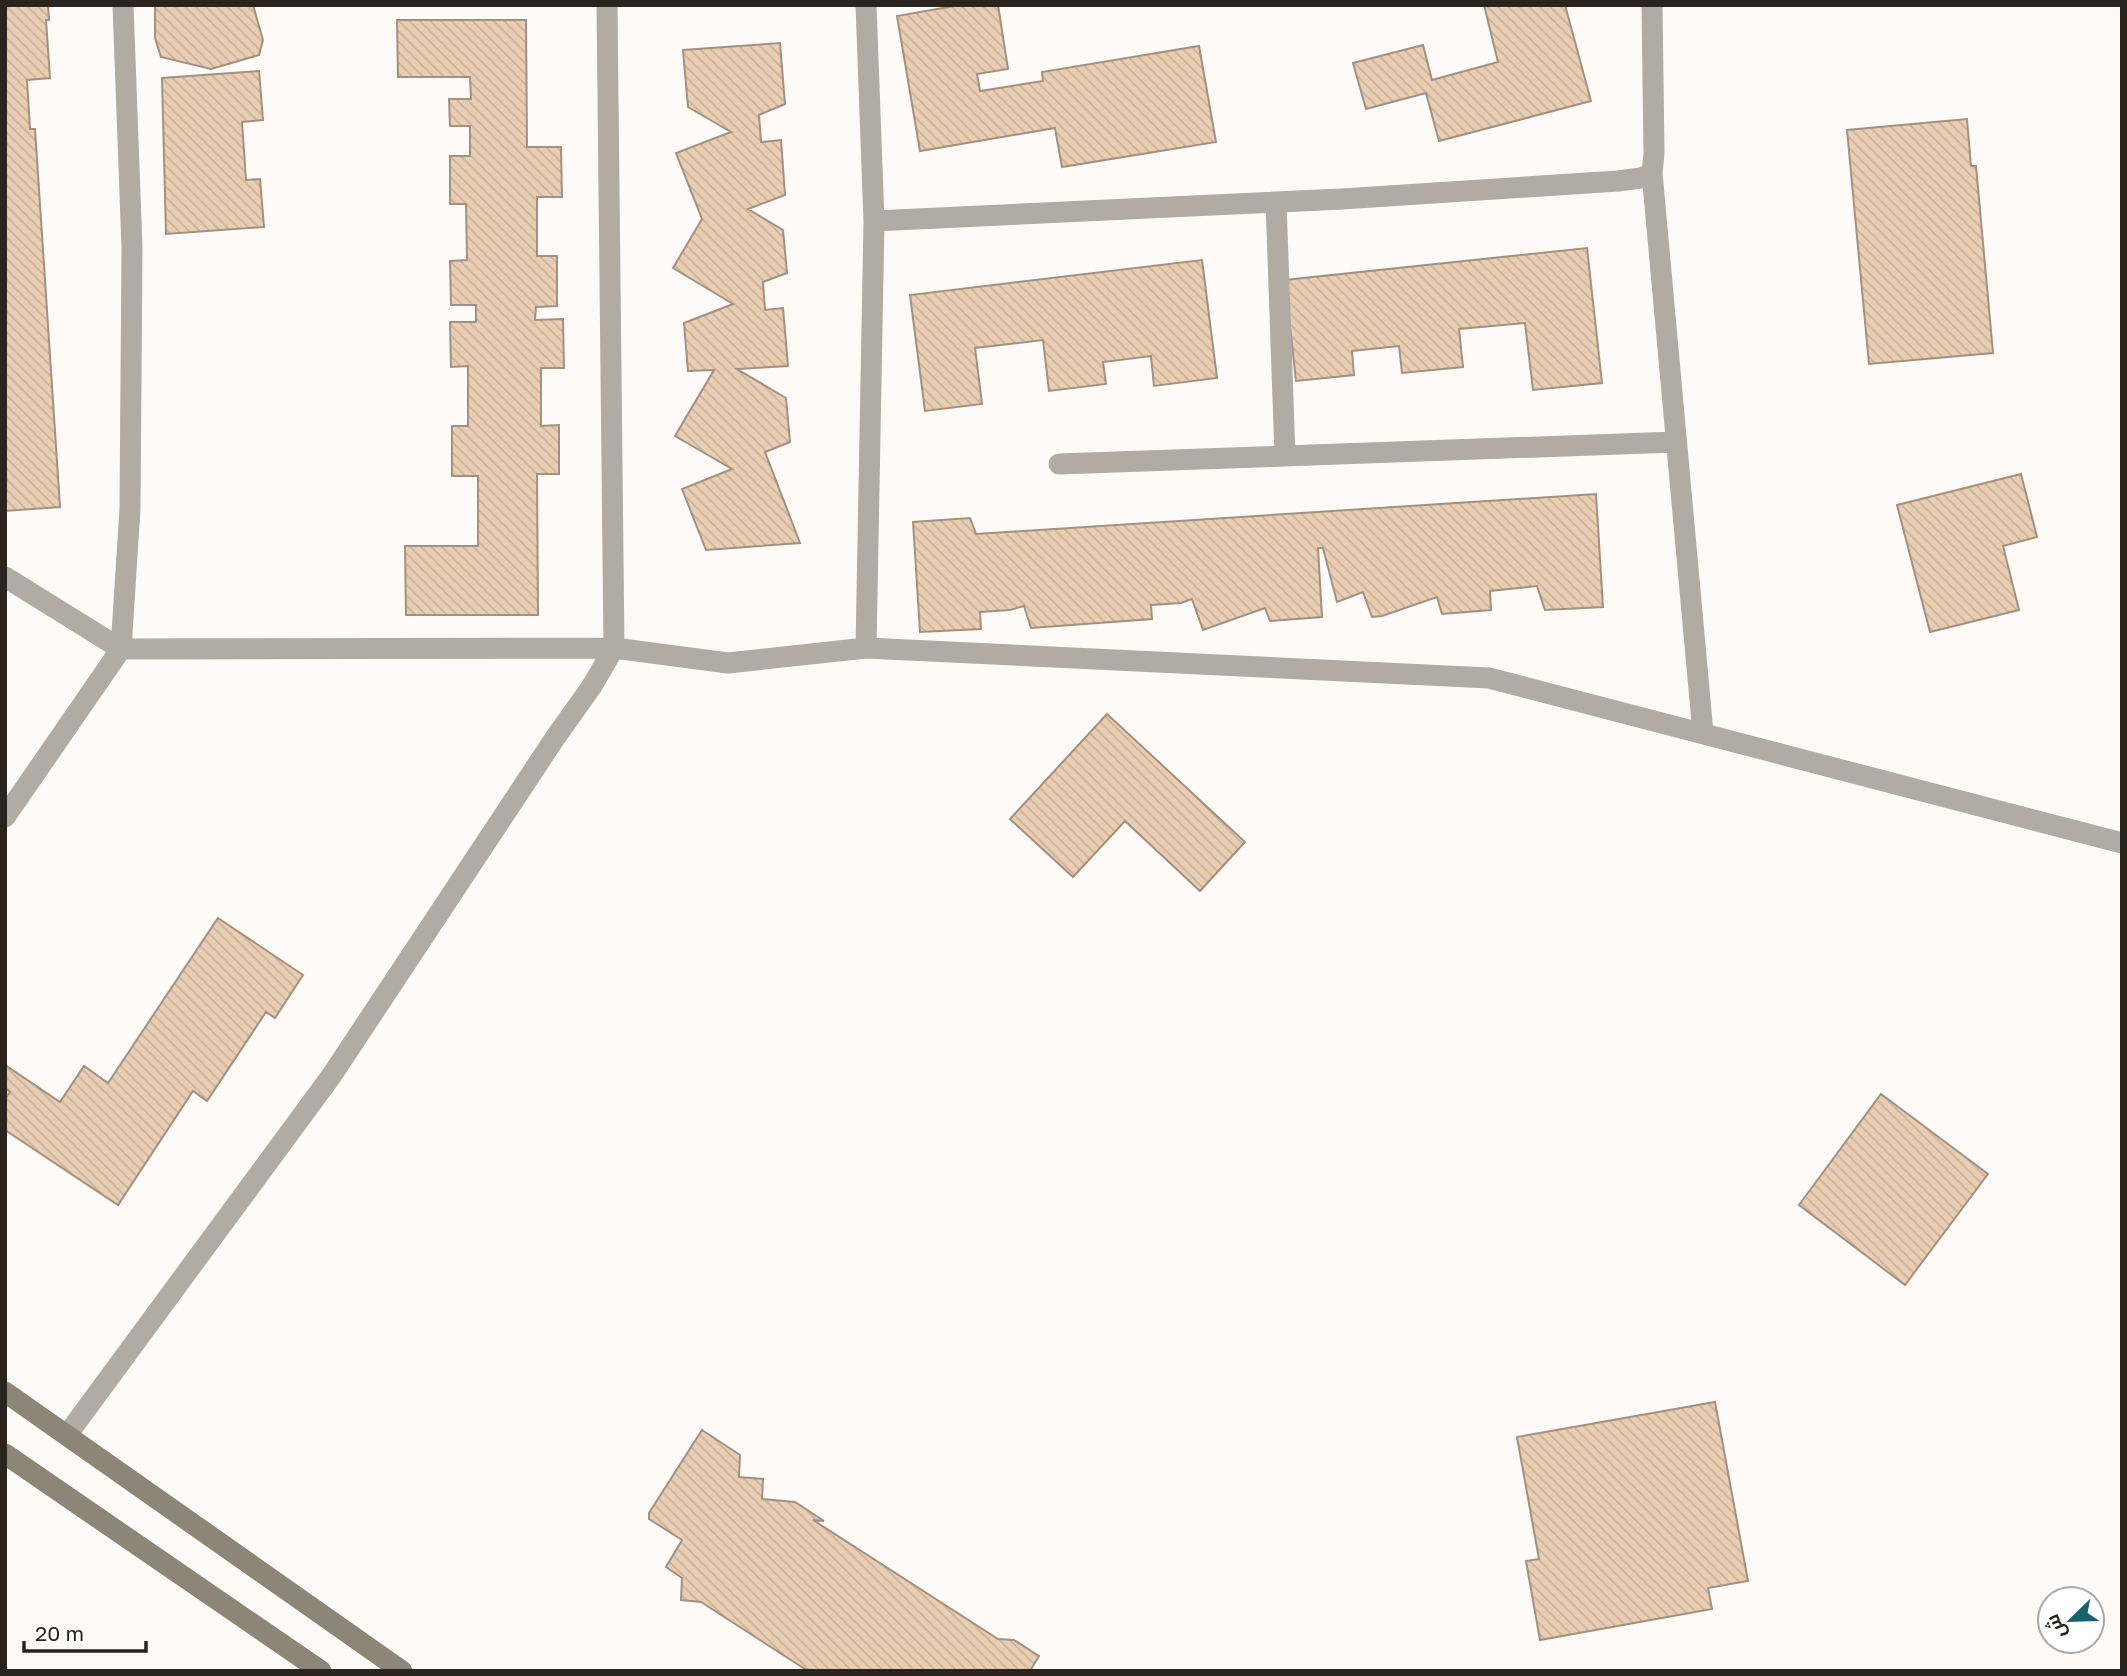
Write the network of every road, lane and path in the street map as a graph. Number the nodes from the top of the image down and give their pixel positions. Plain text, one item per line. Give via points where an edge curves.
1 (123, 5) edge
2 (607, 5) edge
3 (866, 5) edge
4 (1652, 5) edge
5 (1652, 173) junction
6 (1276, 202) junction
7 (874, 221) junction
8 (1676, 442) junction
9 (1285, 456) junction
10 (1059, 464) dead end
11 (5, 577) edge
12 (614, 648) junction
13 (866, 648) junction
14 (121, 649) junction
15 (1703, 733) junction
16 (5, 817) edge
17 (2122, 843) edge
18 (5, 1392) edge
19 (67, 1435) junction
20 (5, 1454) edge
21 (321, 1671) edge
22 (402, 1671) edge

1 - 14 street via 132,262 130,509
2 - 12 street
3 - 7 street
4 - 5 street
5 - 6 street via 1618,181
5 - 8 street
6 - 7 street
6 - 9 street
7 - 13 street
8 - 9 street
8 - 15 street
9 - 10 street
11 - 14 street
12 - 13 street via 728,663
12 - 14 street
12 - 19 street via 332,1074
13 - 15 street via 1489,678
14 - 16 street
15 - 17 street
18 - 19 main road
19 - 22 main road
20 - 21 main road

